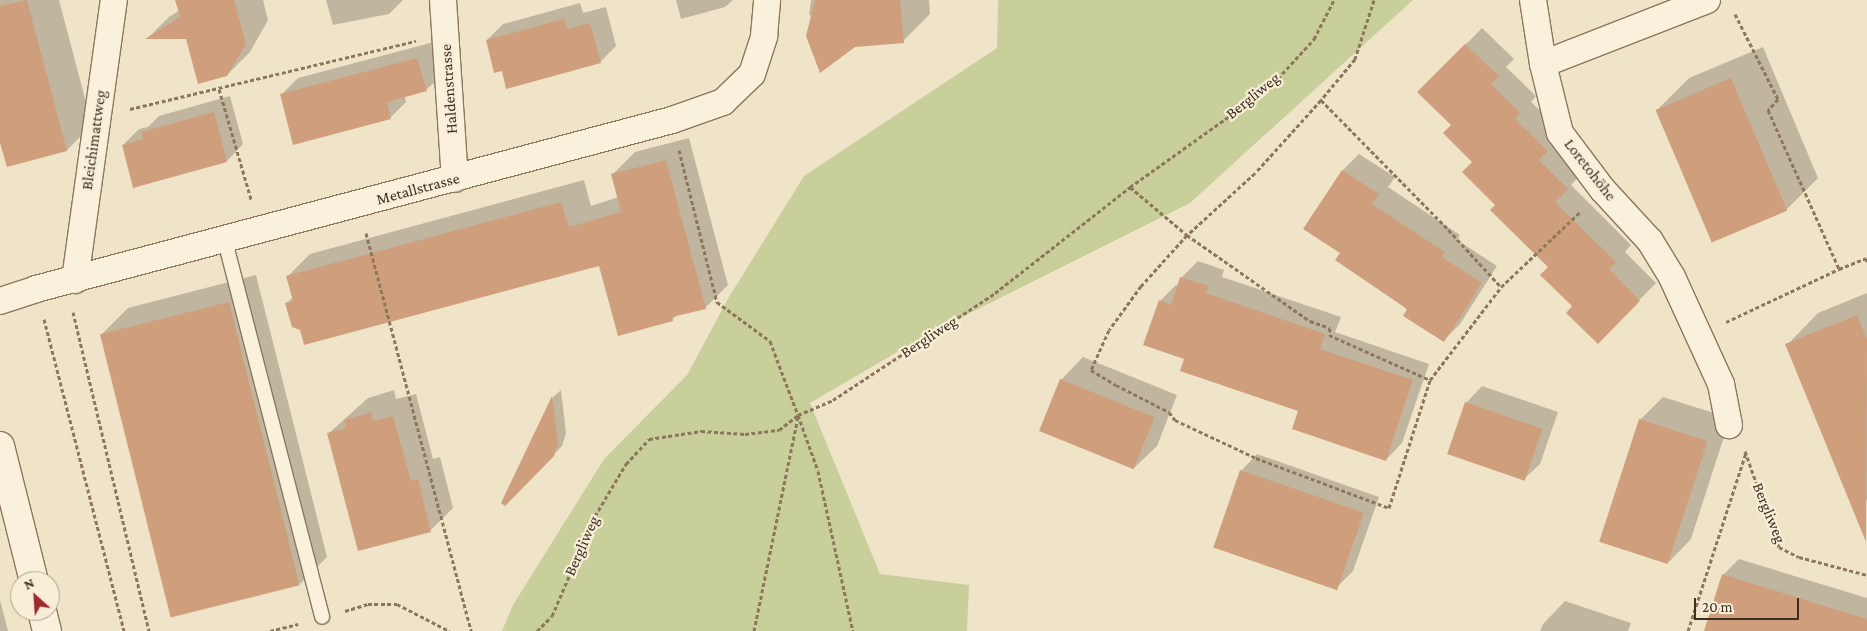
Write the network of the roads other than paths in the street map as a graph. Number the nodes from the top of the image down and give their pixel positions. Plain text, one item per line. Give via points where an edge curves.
1 (114, 0) edge
2 (443, 0) edge
3 (767, 0) edge
4 (1534, 0) edge
5 (1708, 0) edge
6 (1543, 64) junction
7 (455, 179) junction
8 (225, 241) junction
9 (70, 281) junction
10 (0, 301) edge
11 (1729, 425) road end
12 (0, 446) edge
13 (31, 571) edge
14 (322, 617) road end

1 - 9 street, Bleichimattweg
2 - 7 street, Haldenstrasse
3 - 7 street, Metallstrasse via 764,36 752,74 724,102 672,120
4 - 6 street
5 - 6 street
6 - 11 street, Loretohöhe via 1560,133 1603,190 1650,241 1672,278 1721,384
7 - 8 street, Metallstrasse
8 - 9 street, Metallstrasse
8 - 14 lane
9 - 10 street, Metallstrasse
12 - 13 street

